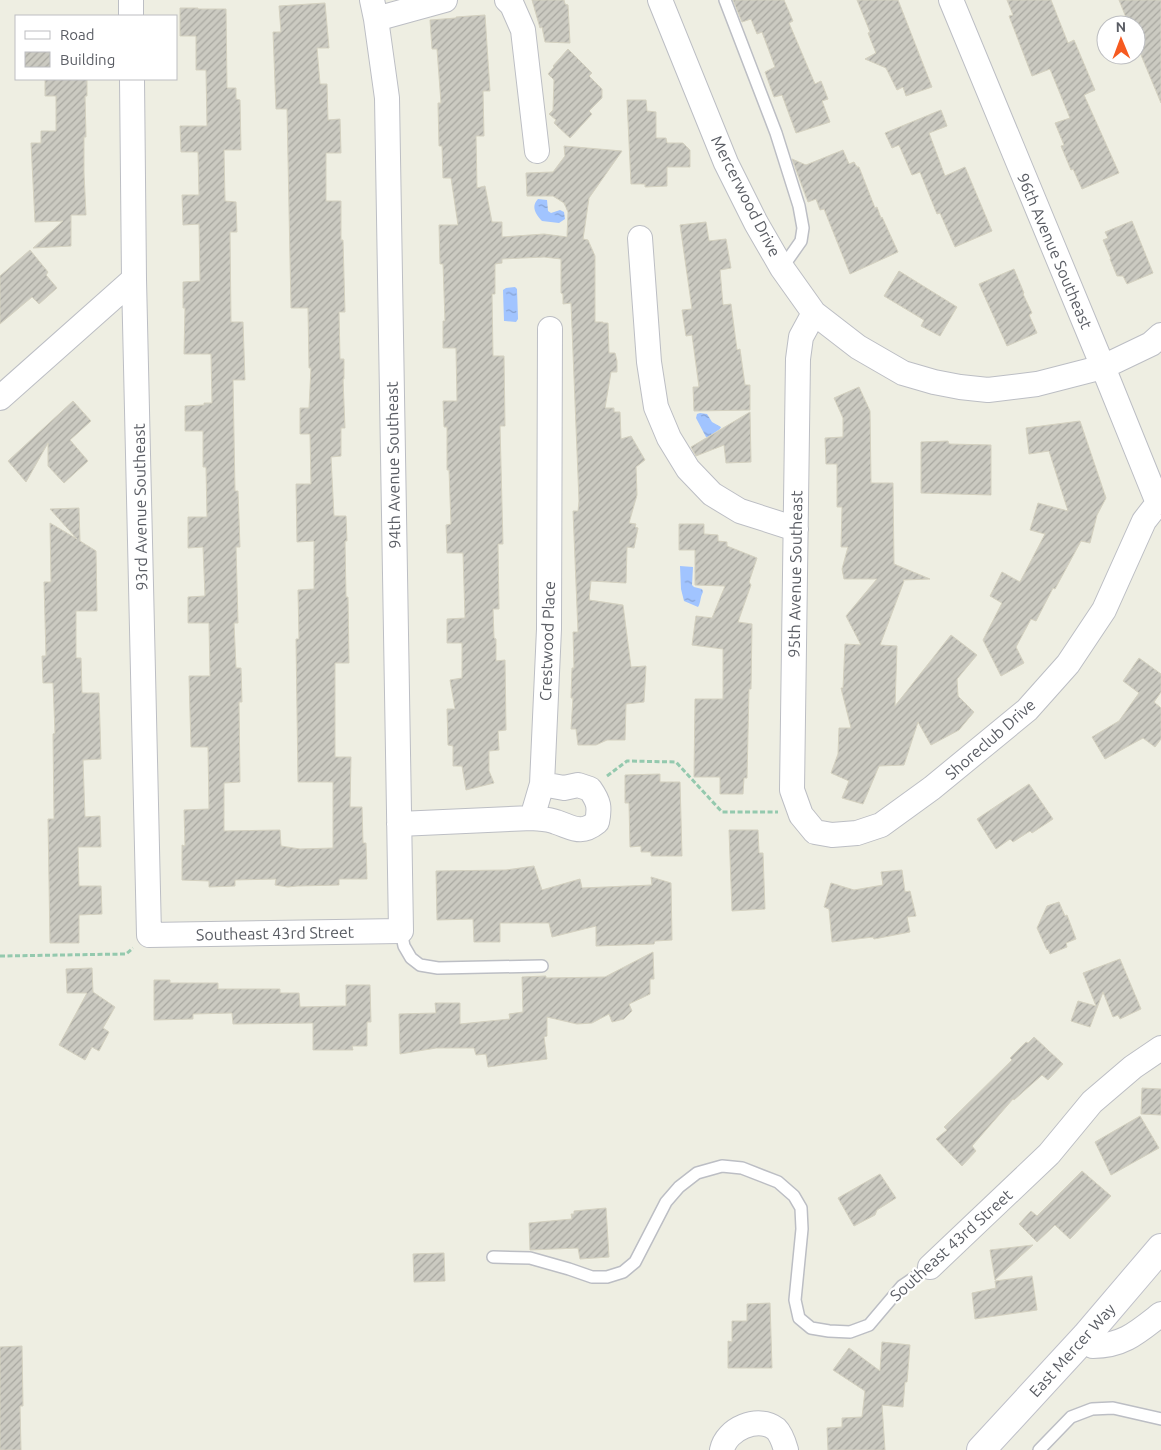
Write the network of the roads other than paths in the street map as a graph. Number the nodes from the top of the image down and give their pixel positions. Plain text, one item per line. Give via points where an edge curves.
1 (131, 0) edge
2 (445, 0) edge
3 (507, 0) edge
4 (660, 0) edge
5 (725, 0) edge
6 (951, 0) edge
7 (374, 10) edge
8 (131, 15) edge
9 (132, 80) edge
10 (537, 151) dead end
11 (640, 238) dead end
12 (782, 268) junction
13 (134, 279) junction
14 (814, 313) junction
15 (550, 328) dead end
16 (1161, 335) edge
17 (1104, 367) junction
18 (0, 398) edge
19 (1159, 502) edge
20 (796, 529) junction
21 (542, 784) junction
22 (532, 818) junction
23 (399, 824) junction
24 (815, 832) joint
25 (401, 931) junction
26 (149, 935) joint
27 (542, 966) dead end
28 (1161, 1048) edge
29 (1161, 1248) edge
30 (492, 1257) dead end
31 (930, 1267) joint
32 (1161, 1314) edge
33 (1086, 1336) junction
34 (1161, 1419) edge
35 (722, 1450) edge
36 (786, 1450) edge
37 (981, 1450) edge
38 (1039, 1450) edge

1 - 8 street
2 - 7 street
3 - 10 street via 523,30
4 - 12 street, Mercerwood Drive via 726,163
5 - 12 lane via 776,133 799,206 803,228 801,242
6 - 17 street, 96th Avenue Southeast
7 - 23 street, 94th Avenue Southeast via 387,98
9 - 13 street, 93rd Avenue Southeast
11 - 20 street via 649,362 656,407 669,438 688,469 712,494 740,511
12 - 14 street, Mercerwood Drive
13 - 18 street
13 - 26 street, 93rd Avenue Southeast
14 - 17 street, Mercerwood Drive via 858,347 903,373 960,387 988,390 1037,384
14 - 20 street, 95th Avenue Southeast via 801,337 798,358
15 - 21 street, Crestwood Place via 549,629
16 - 17 street, Mercerwood Drive via 1151,344
17 - 19 street, 96th Avenue Southeast
19 - 24 street, Shoreclub Drive via 1144,521 1104,610 1068,664 1027,710 881,825 857,833 832,835
20 - 24 street, 95th Avenue Southeast via 792,790 801,815
21 - 22 street, Crestwood Place
21 - 22 street via 564,788 578,785 590,789 597,799 597,822 589,829 576,830 555,821
22 - 23 street
23 - 25 street, 94th Avenue Southeast
25 - 26 street, Southeast 43rd Street
25 - 27 lane via 404,946 420,965 438,968
28 - 31 street, Southeast 43rd Street via 1092,1102 1049,1154
29 - 33 street, East Mercer Way
30 - 31 lane, Southeast 43rd Street via 530,1258 592,1277 623,1272 635,1262 666,1202 679,1188 696,1173 722,1166 742,1168 778,1182 794,1196 801,1208 795,1300 799,1318 811,1328 850,1332 869,1325 902,1286
32 - 33 street via 1133,1336 1108,1346 1093,1346
33 - 37 street, East Mercer Way
34 - 38 lane via 1113,1408 1092,1409 1071,1417
35 - 36 street via 728,1437 755,1423 776,1429

